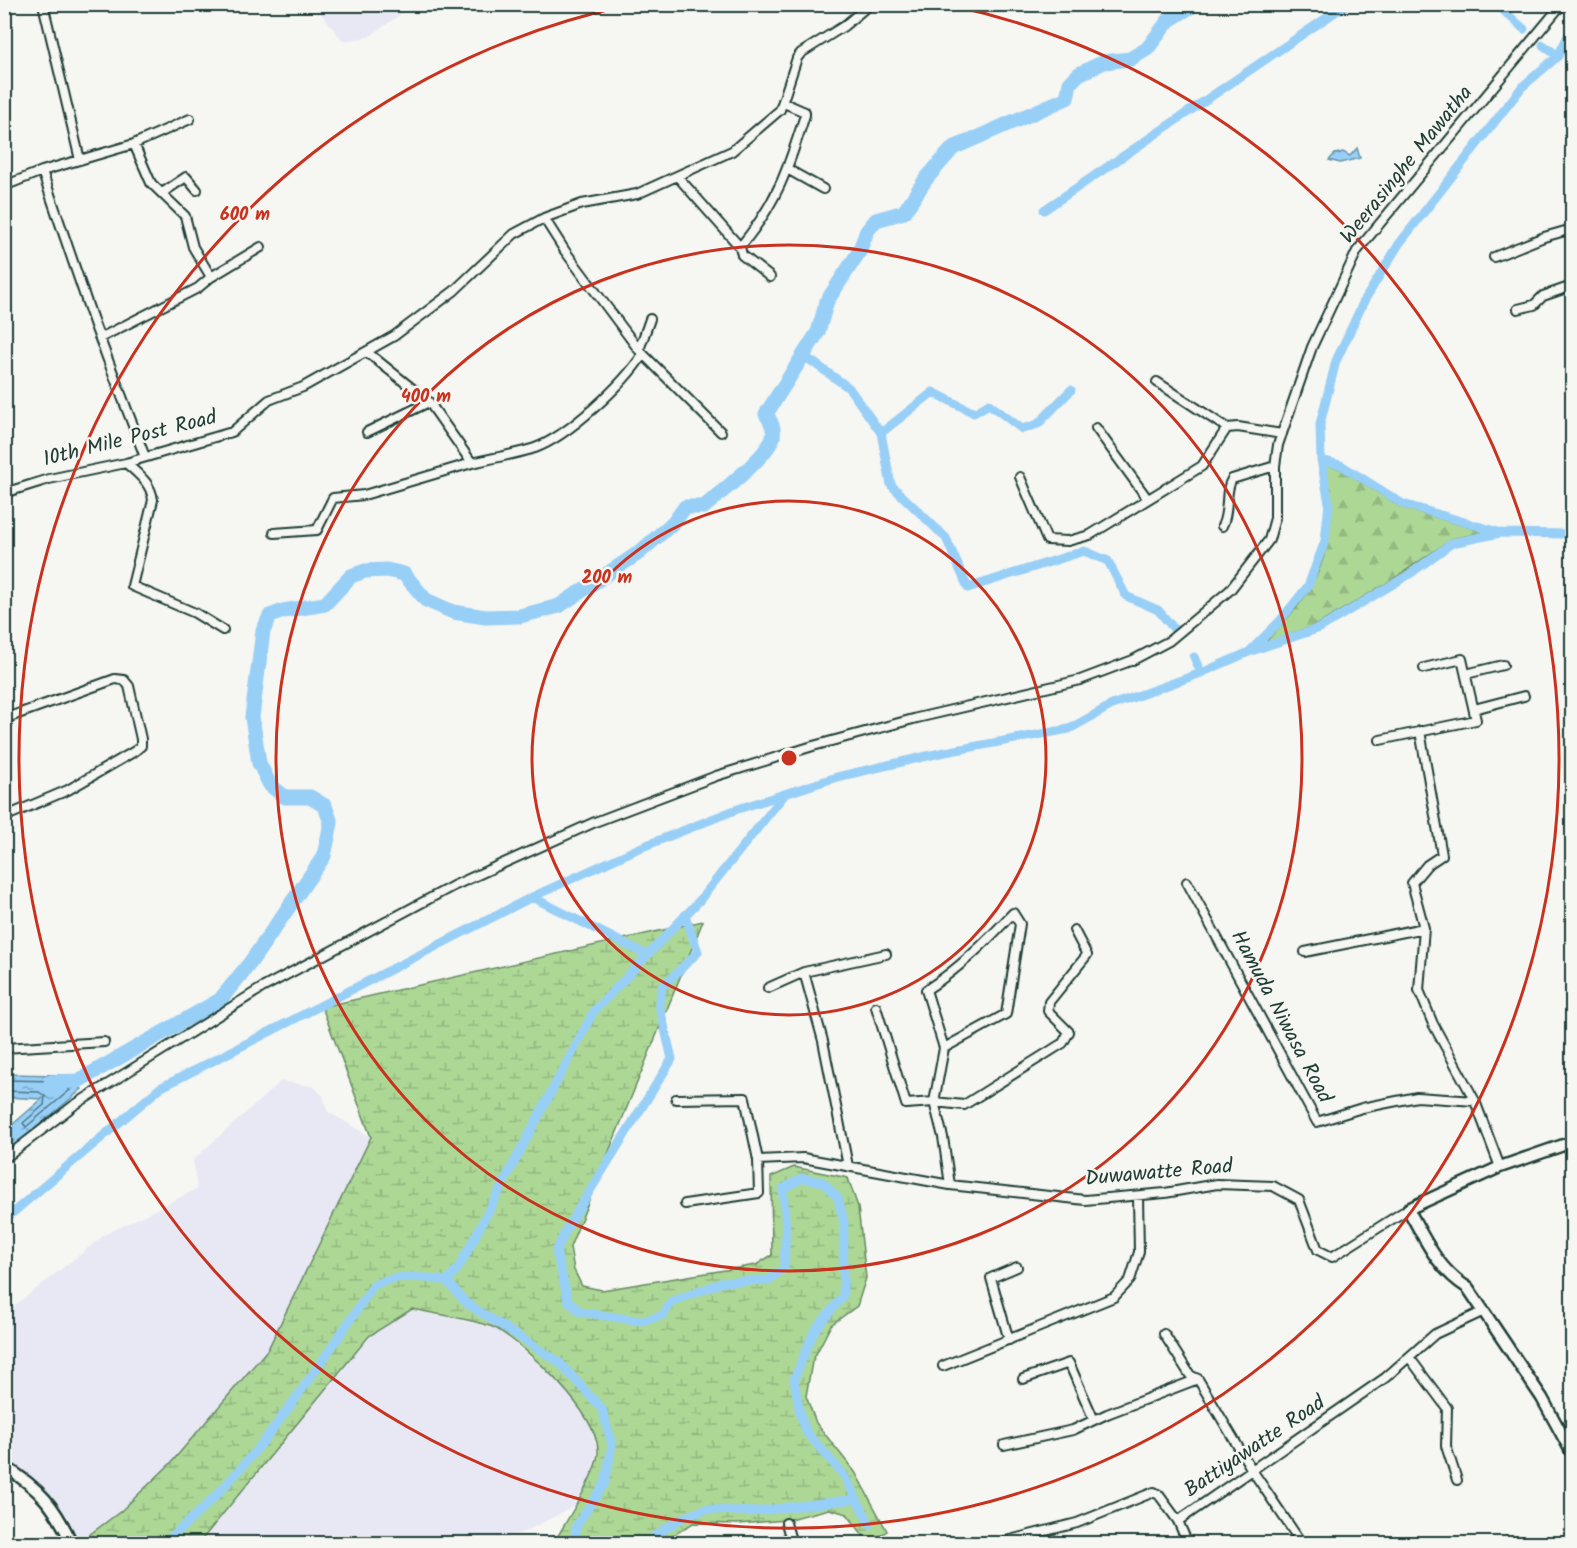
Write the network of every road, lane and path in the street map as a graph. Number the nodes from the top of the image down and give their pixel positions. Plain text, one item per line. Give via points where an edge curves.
1 (43, 4) edge
2 (870, 4) edge
3 (1562, 4) edge
4 (784, 103) junction
5 (190, 119) dead end
6 (134, 144) junction
7 (80, 160) junction
8 (789, 170) junction
9 (42, 171) junction
10 (678, 177) junction
11 (4, 186) edge
12 (823, 189) dead end
13 (197, 190) dead end
14 (162, 193) junction
15 (544, 218) junction
16 (1572, 230) edge
17 (261, 247) dead end
18 (740, 247) junction
19 (1494, 257) dead end
20 (211, 277) junction
21 (770, 277) dead end
22 (1572, 286) edge
23 (1518, 309) dead end
24 (651, 319) dead end
25 (100, 338) junction
26 (367, 352) junction
27 (641, 352) junction
28 (1157, 382) dead end
29 (429, 402) junction
30 (1096, 428) dead end
31 (1227, 428) junction
32 (367, 432) dead end
33 (721, 432) dead end
34 (1282, 434) junction
35 (145, 457) junction
36 (126, 463) junction
37 (472, 463) junction
38 (1275, 466) junction
39 (1020, 477) dead end
40 (4, 493) edge
41 (1147, 498) junction
42 (1222, 526) dead end
43 (274, 533) dead end
44 (223, 630) dead end
45 (1503, 665) dead end
46 (1424, 668) dead end
47 (1466, 674) junction
48 (1524, 696) dead end
49 (1474, 709) junction
50 (4, 719) edge
51 (1420, 731) junction
52 (1380, 740) dead end
53 (4, 816) edge
54 (1187, 882) dead end
55 (1424, 928) junction
56 (1074, 930) dead end
57 (1305, 952) dead end
58 (886, 954) dead end
59 (804, 972) junction
60 (768, 988) dead end
61 (876, 1007) dead end
62 (104, 1042) dead end
63 (4, 1048) edge
64 (944, 1048) junction
65 (676, 1099) dead end
66 (1475, 1101) junction
67 (934, 1102) junction
68 (1572, 1142) edge
69 (4, 1159) edge
70 (758, 1160) junction
71 (848, 1166) junction
72 (1500, 1167) junction
73 (950, 1185) junction
74 (1138, 1196) junction
75 (685, 1204) dead end
76 (1408, 1209) junction
77 (1017, 1267) dead end
78 (1482, 1312) junction
79 (1164, 1334) dead end
80 (1009, 1340) junction
81 (1409, 1357) junction
82 (942, 1366) dead end
83 (1023, 1379) dead end
84 (1198, 1379) junction
85 (1094, 1420) junction
86 (1004, 1445) dead end
87 (1572, 1453) edge
88 (4, 1466) edge
89 (1252, 1470) junction
90 (1457, 1480) dead end
91 (1178, 1521) junction
92 (786, 1523) dead end
93 (1006, 1540) dead end
94 (72, 1544) edge
95 (792, 1544) edge
96 (1188, 1544) edge
97 (1302, 1544) edge

1 - 7 street
2 - 4 street, 10th Mile Post Road via 801,53
3 - 34 street, Weerasinghe Mawatha via 1357,251 1312,347
4 - 8 street via 805,112
4 - 10 street, 10th Mile Post Road via 768,123 732,151
5 - 6 street
6 - 7 street
6 - 14 street via 150,183
7 - 9 street
8 - 12 street
8 - 18 street via 775,198
9 - 11 street
9 - 25 street
10 - 15 street, 10th Mile Post Road via 637,194 582,204
10 - 18 street
13 - 14 street via 186,177
14 - 20 street via 185,216 193,247
15 - 26 street, 10th Mile Post Road via 513,234 454,291
15 - 27 street
16 - 19 street
17 - 20 street
18 - 21 street via 742,255
20 - 25 street via 180,298
22 - 23 street
24 - 27 street
25 - 35 street
26 - 29 street
26 - 35 street, 10th Mile Post Road via 303,387 269,400 232,432
27 - 33 street
27 - 37 street via 600,402 563,434 535,448
28 - 31 street
29 - 32 street
29 - 37 street
30 - 41 street
31 - 34 street
31 - 41 street via 1202,466
34 - 38 street, Weerasinghe Mawatha
35 - 36 street, 10th Mile Post Road
36 - 40 street, 10th Mile Post Road
36 - 44 street via 152,489 153,500 132,586 195,613
37 - 43 street via 363,495 333,498 317,530
38 - 42 street via 1232,479 1227,517
38 - 69 street, Weerasinghe Mawatha via 1275,518 1269,540 1230,590 1169,641 1080,680 813,746 716,776 595,822 453,886 262,988 73,1106
39 - 41 street via 1047,540 1068,541 1090,535
45 - 47 street
46 - 47 street via 1462,658
47 - 49 street
48 - 49 street
49 - 51 street via 1476,720
50 - 53 street via 116,679 124,680 129,686 141,739 141,746 135,751 68,790
51 - 52 street
51 - 55 street via 1442,855 1412,883
54 - 66 street, Hamuda Niwasa Road via 1317,1122 1417,1097
55 - 57 street
55 - 66 street via 1419,990
56 - 67 street via 1086,955 1049,1002 1048,1011 1070,1032 1063,1043 964,1105
58 - 59 street
59 - 60 street
59 - 71 street via 823,1041
61 - 67 street via 906,1104
62 - 63 street
64 - 64 street via 1006,1014 1020,924 1013,913 982,947 926,990
64 - 67 street
65 - 70 street via 745,1098
66 - 72 street
67 - 73 street
68 - 72 street, Duwawatte Road
70 - 71 street, Duwawatte Road via 803,1158
70 - 75 street via 759,1193
71 - 73 street, Duwawatte Road
72 - 76 street, Duwawatte Road
73 - 74 street, Duwawatte Road via 1085,1200
74 - 76 street, Duwawatte Road via 1217,1184 1273,1186 1299,1200 1318,1251 1332,1257
74 - 80 street via 1139,1252 1130,1280 1114,1297
76 - 78 street via 1432,1254 1450,1277 1468,1288
77 - 80 street via 991,1278
78 - 81 street, Battiyawatte Road via 1435,1334
78 - 87 street via 1542,1398
79 - 84 street via 1190,1375
80 - 82 street
81 - 89 street, Battiyawatte Road via 1385,1378
81 - 90 street via 1447,1407 1446,1446
83 - 85 street via 1069,1363
84 - 85 street
84 - 89 street
85 - 86 street via 1074,1430
88 - 94 street via 45,1496
89 - 91 street, Battiyawatte Road
89 - 97 street
91 - 93 street, Battiyawatte Road via 1154,1492 1077,1522
91 - 96 street
92 - 95 street

